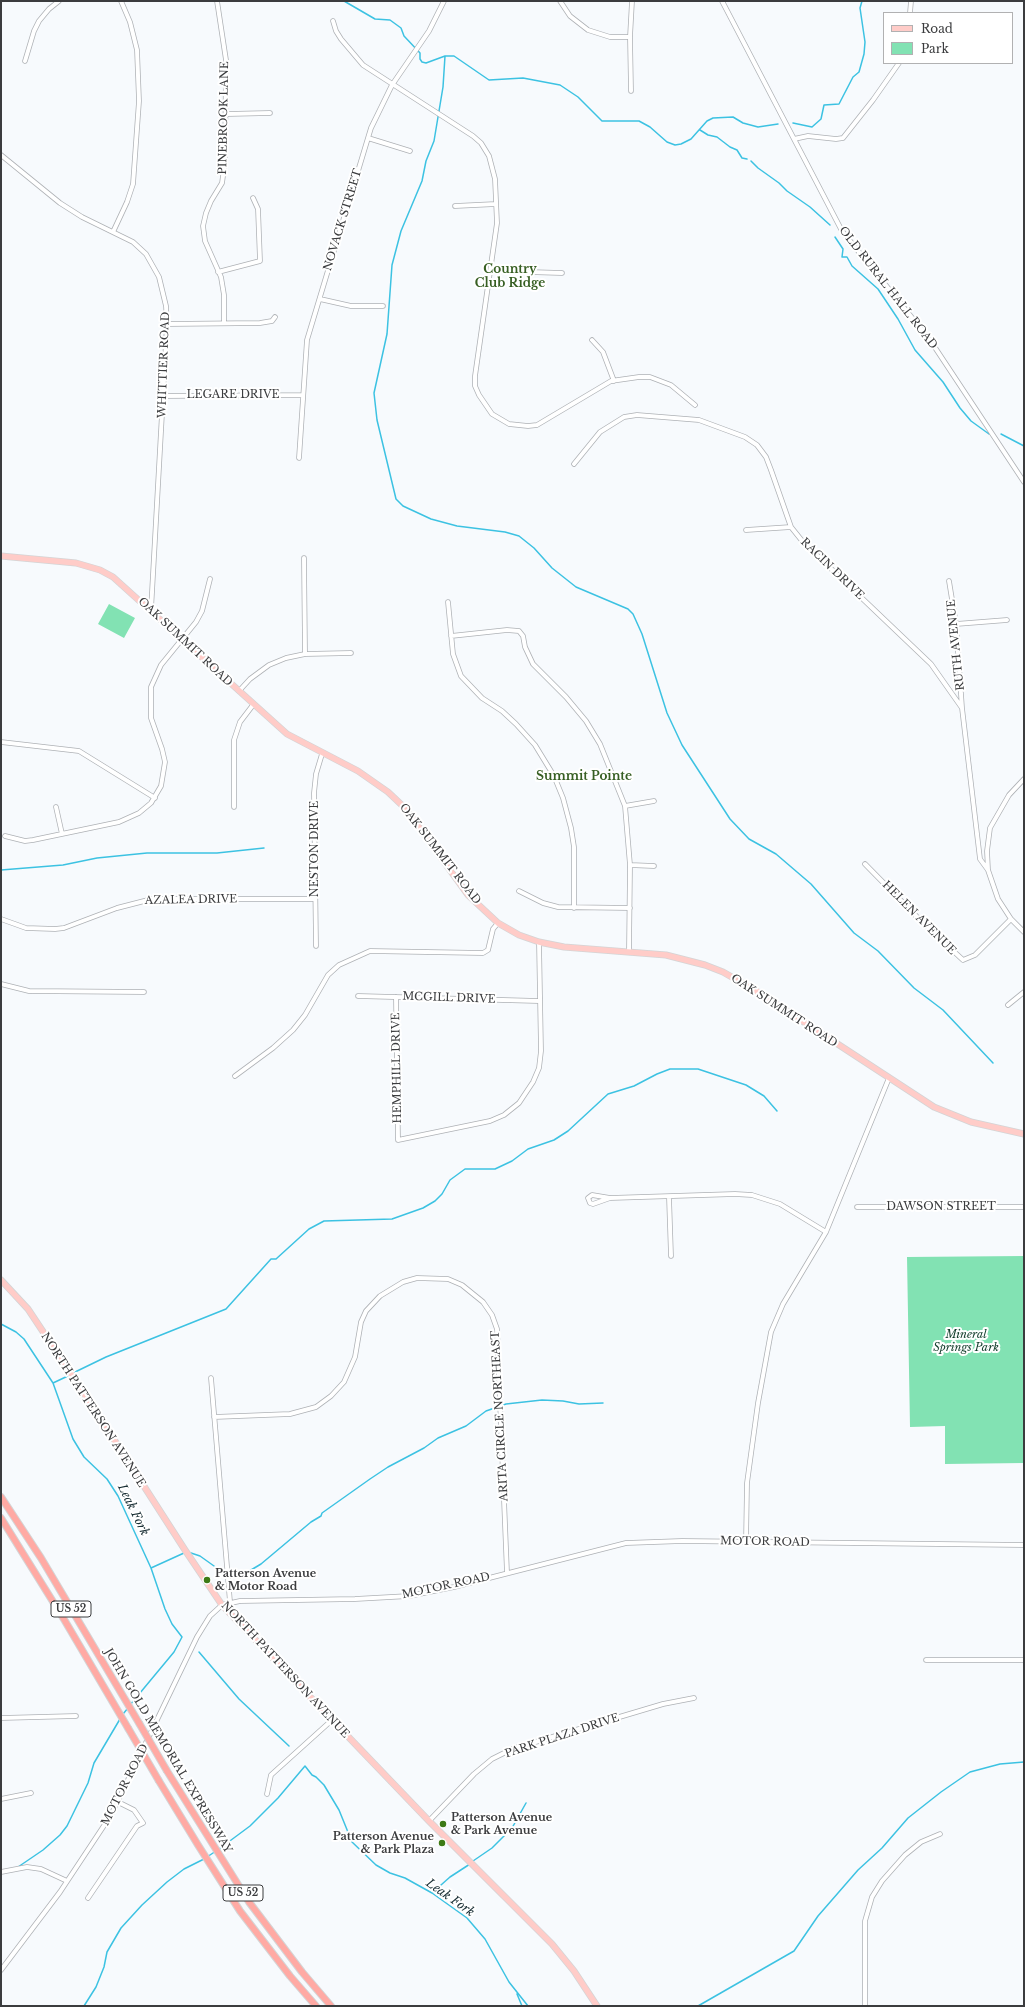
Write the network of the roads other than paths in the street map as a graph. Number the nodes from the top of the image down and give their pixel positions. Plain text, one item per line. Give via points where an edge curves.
1 (59, 1) edge
2 (121, 1) edge
3 (217, 1) edge
4 (444, 1) edge
5 (560, 1) edge
6 (632, 1) edge
7 (722, 1) edge
8 (911, 1) edge
9 (910, 12) edge
10 (334, 21) dead end
11 (630, 37) junction
12 (25, 61) dead end
13 (898, 64) edge
14 (392, 85) junction
15 (631, 91) dead end
16 (270, 112) dead end
17 (226, 114) junction
18 (368, 138) junction
19 (794, 139) junction
20 (410, 151) dead end
21 (1, 155) edge
22 (253, 198) dead end
23 (496, 204) junction
24 (455, 206) dead end
25 (112, 232) junction
26 (492, 268) junction
27 (218, 272) junction
28 (562, 273) dead end
29 (320, 300) junction
30 (383, 306) dead end
31 (275, 317) dead end
32 (224, 323) junction
33 (167, 324) junction
34 (592, 340) dead end
35 (614, 381) junction
36 (303, 395) junction
37 (163, 396) junction
38 (695, 405) dead end
39 (299, 458) dead end
40 (574, 464) dead end
41 (1024, 482) edge
42 (791, 526) junction
43 (746, 530) dead end
44 (1, 556) edge
45 (304, 558) dead end
46 (210, 580) dead end
47 (949, 581) dead end
48 (448, 602) dead end
49 (151, 610) junction
50 (1007, 620) dead end
51 (956, 624) junction
52 (451, 636) junction
53 (182, 639) junction
54 (351, 653) dead end
55 (305, 654) junction
56 (239, 692) junction
57 (253, 705) junction
58 (962, 708) junction
59 (1, 742) edge
60 (322, 754) junction
61 (1024, 779) edge
62 (155, 798) junction
63 (654, 800) dead end
64 (625, 806) junction
65 (56, 807) dead end
66 (234, 807) dead end
67 (62, 834) junction
68 (6, 836) dead end
69 (865, 864) dead end
70 (630, 865) junction
71 (654, 866) dead end
72 (988, 870) junction
73 (519, 892) dead end
74 (315, 899) junction
75 (574, 908) junction
76 (630, 908) junction
77 (1, 919) edge
78 (1010, 919) junction
79 (498, 923) junction
80 (1024, 932) edge
81 (539, 942) junction
82 (316, 946) dead end
83 (629, 952) junction
84 (1, 984) edge
85 (144, 992) dead end
86 (1024, 992) edge
87 (358, 996) dead end
88 (396, 997) junction
89 (540, 1001) junction
90 (1008, 1004) dead end
91 (234, 1076) dead end
92 (889, 1078) junction
93 (1024, 1134) edge
94 (669, 1197) junction
95 (610, 1198) junction
96 (857, 1207) dead end
97 (1024, 1207) edge
98 (826, 1232) junction
99 (671, 1256) dead end
100 (1, 1280) edge
101 (211, 1378) dead end
102 (214, 1417) junction
103 (1, 1497) edge
104 (1, 1518) edge
105 (746, 1542) junction
106 (1024, 1546) edge
107 (506, 1573) junction
108 (230, 1602) junction
109 (222, 1605) junction
110 (926, 1660) dead end
111 (1024, 1660) edge
112 (694, 1698) dead end
113 (76, 1716) dead end
114 (1, 1718) edge
115 (332, 1720) junction
116 (31, 1794) dead end
117 (267, 1794) dead end
118 (1, 1799) edge
119 (118, 1802) junction
120 (429, 1821) junction
121 (940, 1834) dead end
122 (1, 1872) edge
123 (67, 1881) junction
124 (88, 1898) dead end
125 (1, 1970) edge
126 (316, 2006) edge
127 (331, 2006) edge
128 (597, 2006) edge
129 (865, 2006) edge

1 - 12 street via 39,21
2 - 25 street via 130,22 137,50 139,101 133,184
3 - 17 street, PINEBROOK LANE via 226,60
4 - 14 street, NOVACK STREET via 432,25
5 - 11 street via 575,21 588,30 610,37
6 - 11 street
7 - 19 street, OLD RURAL HALL ROAD
8 - 9 street
10 - 14 street via 340,39 359,61
11 - 15 street
13 - 19 street via 842,138 836,140 808,136
14 - 18 street, NOVACK STREET
14 - 23 street via 481,143 490,156 493,167
16 - 17 street
17 - 27 street, PINEBROOK LANE via 222,183 211,201 203,226 205,241
18 - 20 street
18 - 29 street, NOVACK STREET
19 - 41 street, OLD RURAL HALL ROAD via 842,231 930,340
21 - 25 street, WHITTIER ROAD via 60,203
22 - 27 street via 258,209 260,261
23 - 24 street
23 - 26 street via 497,223
25 - 33 street, WHITTIER ROAD via 133,242 153,264 163,290
26 - 28 street
26 - 35 street via 475,386 492,414 509,424 537,425
27 - 32 street, PINEBROOK LANE via 224,295
29 - 30 street via 351,306
29 - 36 street, NOVACK STREET via 308,340
31 - 32 street via 260,323
32 - 33 street
33 - 37 street, WHITTIER ROAD
34 - 35 street via 603,352
35 - 38 street via 650,377 671,385
36 - 37 street, LEGARE DRIVE
36 - 39 street, NOVACK STREET
37 - 49 street, WHITTIER ROAD
40 - 42 street, RACIN DRIVE via 600,432 624,417 645,415 705,422 745,437 757,445 766,457
42 - 43 street
42 - 58 street, RACIN DRIVE via 803,542 931,664
44 - 49 main road, OAK SUMMIT ROAD via 76,563 100,570 122,584
45 - 55 street
46 - 53 street via 202,611
47 - 51 street, RUTH AVENUE
48 - 52 street
49 - 53 main road, OAK SUMMIT ROAD
50 - 51 street
51 - 58 street, RUTH AVENUE
52 - 64 street via 519,631 533,664 586,721 609,764
52 - 75 street via 453,654 461,676 482,698 516,724 534,745 554,776 563,798 574,847
53 - 56 main road, OAK SUMMIT ROAD
53 - 62 street via 160,665 151,687 151,718 165,762 163,778
54 - 55 street
55 - 56 street via 269,665 250,679
56 - 57 main road, OAK SUMMIT ROAD
57 - 60 main road, OAK SUMMIT ROAD via 287,734
57 - 66 street via 240,722 234,740
58 - 72 street, RACIN DRIVE via 980,859
59 - 62 street via 79,751
60 - 74 street, NESTON DRIVE via 314,793
60 - 79 main road, OAK SUMMIT ROAD via 358,770 400,802 468,895
61 - 72 street via 1009,795 990,828
62 - 67 street via 138,814 125,820
63 - 64 street
64 - 70 street
65 - 67 street
67 - 68 street via 25,841
69 - 78 street, HELEN AVENUE via 930,931 963,960 975,955
70 - 71 street
70 - 76 street
72 - 78 street via 998,899
73 - 75 street via 543,903
74 - 77 street, AZALEA DRIVE via 152,899 55,929 26,928
74 - 82 street, NESTON DRIVE
75 - 76 street
76 - 83 street
78 - 80 street
79 - 81 main road, OAK SUMMIT ROAD via 519,935
79 - 91 street via 493,929 488,950 483,953 370,951 339,965 328,975 305,1015 293,1030
81 - 83 main road, OAK SUMMIT ROAD via 564,947
81 - 89 street
83 - 92 main road, OAK SUMMIT ROAD via 666,956 723,972
84 - 85 street via 29,991
86 - 90 street
87 - 88 street, MCGILL DRIVE
88 - 89 street, MCGILL DRIVE
88 - 89 street, HEMPHILL DRIVE via 398,1140 490,1121 504,1115 519,1103 539,1068
92 - 93 main road, OAK SUMMIT ROAD via 934,1107 971,1122
92 - 98 street
94 - 95 street
94 - 98 street via 735,1194 767,1199
94 - 99 street
95 - 95 street via 592,1195 588,1198 593,1204
96 - 97 street, DAWSON STREET
98 - 105 street via 783,1304 769,1339 747,1483
100 - 109 main road, NORTH PATTERSON AVENUE via 28,1309
101 - 102 street
102 - 107 street, ARITA CIRCLE NORTHEAST via 290,1414 316,1407 332,1396 344,1382 355,1357 363,1317 380,1296 394,1286 418,1278 448,1279 462,1285 483,1302 492,1315 498,1333
102 - 108 street
103 - 127 highway, JOHN GOLD MEMORIAL EXPRESSWAY / US 52, bridge via 41,1558 166,1771 249,1902
104 - 126 highway, JOHN GOLD MEMORIAL EXPRESSWAY / US 52, bridge via 240,1911
105 - 106 street, MOTOR ROAD
105 - 107 street, MOTOR ROAD via 626,1543
107 - 108 street, MOTOR ROAD via 409,1596
108 - 109 street, MOTOR ROAD
109 - 115 main road, NORTH PATTERSON AVENUE
109 - 119 street, MOTOR ROAD via 210,1616 197,1637
110 - 111 street
112 - 120 street, PARK PLAZA DRIVE via 663,1704 512,1749 474,1774
113 - 114 street
115 - 117 street via 271,1775
115 - 120 main road, NORTH PATTERSON AVENUE
116 - 118 street
119 - 123 street, MOTOR ROAD
119 - 124 street via 134,1810 143,1823 137,1826
120 - 128 main road, NORTH PATTERSON AVENUE via 552,1944
121 - 129 street via 926,1839 905,1855 882,1881 872,1897 865,1921
122 - 123 street via 27,1867 42,1869
123 - 125 street, MOTOR ROAD

